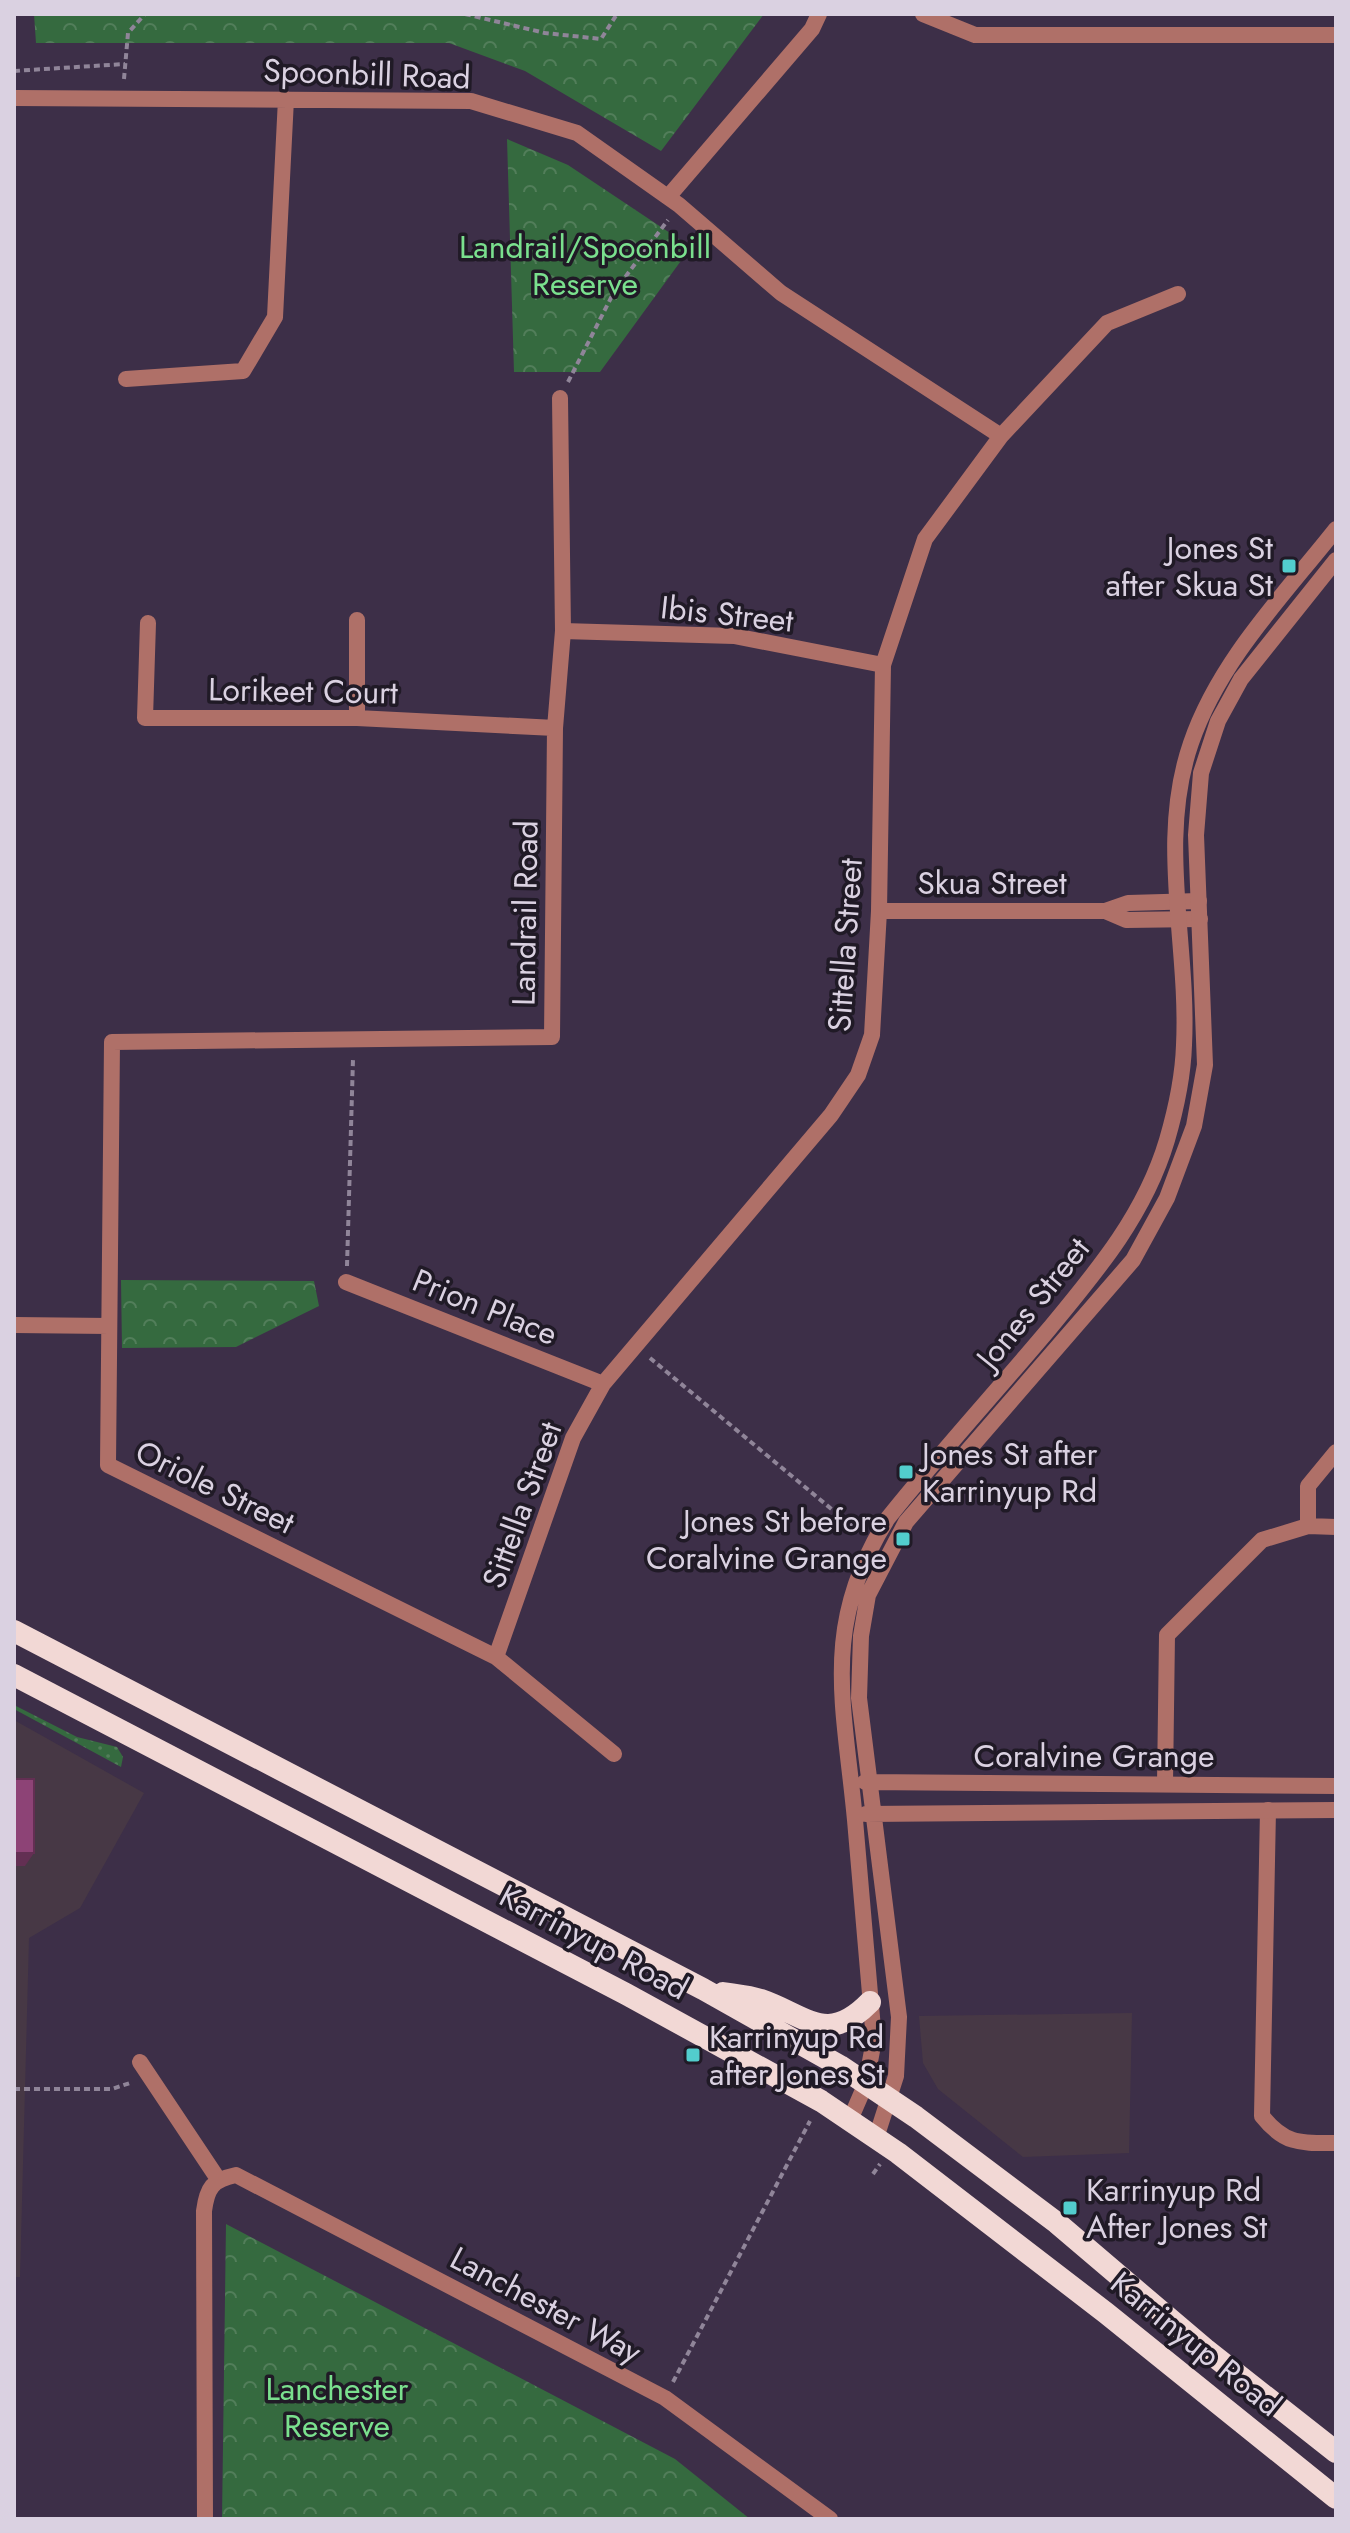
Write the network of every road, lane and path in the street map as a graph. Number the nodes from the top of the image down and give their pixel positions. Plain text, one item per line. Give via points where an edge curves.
1 (145, 14) edge
2 (465, 14) edge
3 (617, 14) edge
4 (819, 14) edge
5 (923, 14) edge
6 (1336, 35) edge
7 (125, 64) junction
8 (14, 71) edge
9 (122, 97) junction
10 (14, 98) edge
11 (286, 99) junction
12 (674, 201) junction
13 (1178, 294) dead end
14 (126, 379) dead end
15 (560, 398) joint
16 (1001, 436) junction
17 (1336, 529) edge
18 (1336, 560) edge
19 (357, 620) dead end
20 (148, 623) dead end
21 (563, 631) junction
22 (883, 665) junction
23 (357, 718) junction
24 (555, 728) junction
25 (1177, 901) junction
26 (1199, 901) junction
27 (879, 911) junction
28 (1105, 911) junction
29 (1179, 919) junction
30 (1200, 919) junction
31 (354, 1040) junction
32 (112, 1042) joint
33 (346, 1282) joint
34 (14, 1325) edge
35 (109, 1326) junction
36 (637, 1347) junction
37 (603, 1384) junction
38 (1336, 1452) edge
39 (1308, 1526) junction
40 (1336, 1527) edge
41 (871, 1545) junction
42 (14, 1631) edge
43 (496, 1657) junction
44 (17, 1677) edge
45 (614, 1754) dead end
46 (851, 1782) junction
47 (872, 1783) junction
48 (1165, 1784) junction
49 (1336, 1786) edge
50 (1268, 1810) junction
51 (1336, 1810) edge
52 (876, 1813) junction
53 (854, 1814) junction
54 (703, 1989) junction
55 (870, 2002) junction
56 (144, 2069) joint
57 (866, 2083) junction
58 (14, 2089) edge
59 (891, 2100) junction
60 (812, 2118) dead end
61 (850, 2120) junction
62 (876, 2138) junction
63 (1336, 2143) edge
64 (218, 2179) junction
65 (1263, 2395) junction
66 (665, 2398) junction
67 (1336, 2452) edge
68 (1336, 2465) edge
69 (1336, 2498) edge
70 (205, 2519) edge
71 (830, 2519) edge

1 - 7 path via 128,33
2 - 3 path via 545,33 601,39
4 - 12 street
5 - 6 street via 975,35
7 - 8 path
7 - 9 path
9 - 10 street, Spoonbill Road
9 - 11 street, Spoonbill Road
11 - 12 street, Spoonbill Road via 471,101 577,133
11 - 14 street via 275,317 243,371
12 - 15 path via 614,292
12 - 16 street, Spoonbill Road via 781,293
13 - 16 street, Sittella Street via 1107,323
15 - 21 street, Landrail Road
16 - 22 street, Sittella Street via 925,539
17 - 25 street, Jones Street via 1241,649 1201,717 1177,810
18 - 26 street, Jones Street via 1241,679 1208,748 1197,801
19 - 23 street
20 - 23 street, Lorikeet Court via 145,718
21 - 22 street, Ibis Street via 734,636
21 - 24 street, Landrail Road
22 - 27 street, Sittella Street
23 - 24 street, Lorikeet Court
24 - 31 street, Landrail Road via 552,1037
25 - 26 street, Skua Street
25 - 28 street, Skua Street via 1128,903
25 - 29 street, Jones Street
26 - 30 street, Jones Street
27 - 28 street, Skua Street
27 - 36 street, Sittella Street via 872,1035 858,1075 831,1115
28 - 29 street, Skua Street via 1126,920
29 - 30 street, Skua Street
29 - 41 street, Jones Street via 1182,1075 1166,1141 1140,1205 1105,1262 910,1491
30 - 47 street, Jones Street via 1206,1023 1201,1096 1183,1158 1155,1223 1133,1260 906,1522 868,1595 859,1682
31 - 32 street, Landrail Road
31 - 33 path
32 - 35 street, Oriole Street
33 - 37 street, Prion Place
34 - 35 street
35 - 43 street, Oriole Street via 108,1465
36 - 37 street, Sittella Street
36 - 41 path
37 - 43 street, Sittella Street via 573,1438
38 - 39 street via 1308,1486
39 - 40 street
39 - 48 street via 1262,1540 1167,1635
41 - 46 street, Jones Street via 851,1596 840,1664
42 - 54 highway, Karrinyup Road
43 - 45 street, Oriole Street
44 - 61 highway, Karrinyup Road via 626,1994
46 - 47 street, Coralvine Grange
46 - 53 street, Jones Street
47 - 48 street, Coralvine Grange
47 - 52 street, Jones Street
48 - 49 street, Coralvine Grange
50 - 51 street, Coralvine Grange
50 - 52 street, Coralvine Grange
50 - 63 street via 1262,2116 1276,2134 1300,2143
52 - 53 street, Coralvine Grange
52 - 59 street, Jones Street via 899,2017
53 - 55 street, Jones Street
54 - 55 highway via 762,2000 822,2026 843,2023
54 - 57 highway, Karrinyup Road
55 - 57 street, Jones Street via 874,2040
56 - 58 path via 112,2089
56 - 64 street
57 - 59 highway, Karrinyup Road
57 - 61 street, Jones Street
59 - 62 street, Jones Street
59 - 65 highway, Karrinyup Road via 1057,2223
60 - 66 path
61 - 62 highway, Karrinyup Road
62 - 69 highway, Karrinyup Road
64 - 66 street, Lanchester Way via 236,2175 252,2182
64 - 70 street via 206,2190 204,2211
65 - 67 highway, Karrinyup Road
65 - 68 highway via 1287,2425
66 - 71 street, Lanchester Way

